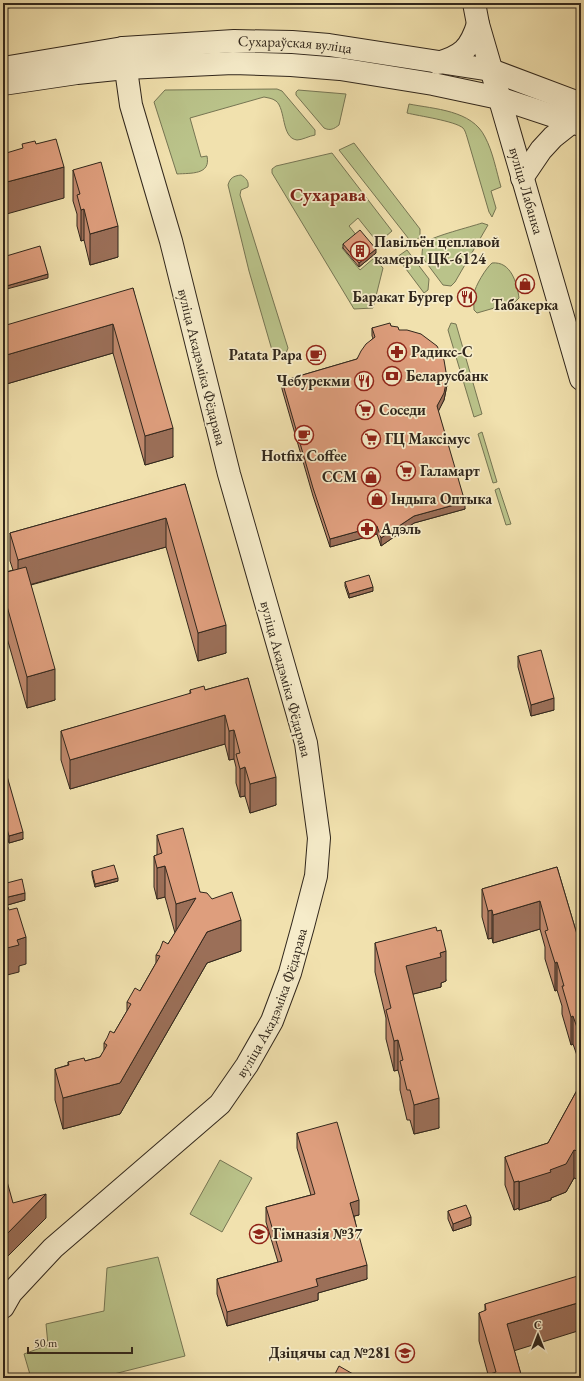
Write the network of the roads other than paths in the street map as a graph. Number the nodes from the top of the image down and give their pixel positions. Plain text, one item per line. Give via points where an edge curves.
1 (474, 3) edge
2 (478, 24) junction
3 (124, 58) junction
4 (438, 63) junction
5 (3, 68) edge
6 (491, 70) junction
7 (3, 84) edge
8 (499, 98) junction
9 (578, 117) edge
10 (522, 178) junction
11 (581, 379) edge
12 (3, 1307) edge

1 - 2 main road, вуліца Лабанка
2 - 4 main road via 468,48 455,57
2 - 6 main road, вуліца Лабанка
3 - 4 main road, Сухараўская вуліца via 234,41 292,42 342,47
3 - 5 main road, Сухараўская вуліца
3 - 7 main road, Сухараўская вуліца via 77,73
3 - 8 main road, Сухараўская вуліца via 340,69 391,76
3 - 12 main road, вуліца Акадэміка Фёдарава via 131,105 171,241 229,474 306,743 320,838 316,876 290,973 272,1021 247,1065 220,1104 53,1248 11,1293
4 - 6 main road, Сухараўская вуліца
6 - 8 main road, вуліца Лабанка
6 - 9 main road, Сухараўская вуліца
8 - 9 main road, Сухараўская вуліца
8 - 10 main road, вуліца Лабанка
9 - 10 main road via 541,150
10 - 11 main road, вуліца Лабанка

